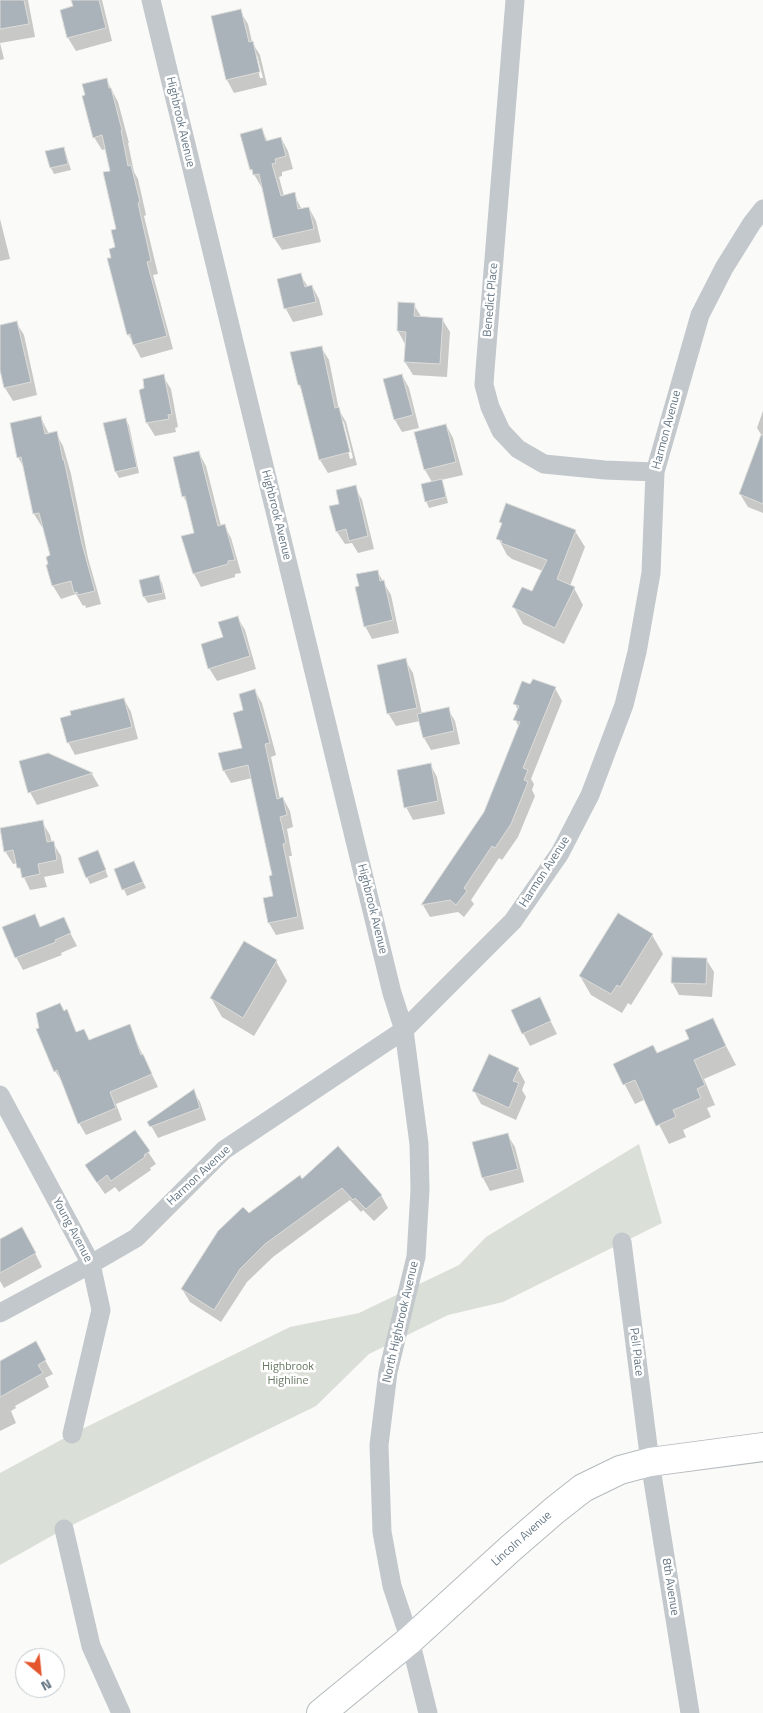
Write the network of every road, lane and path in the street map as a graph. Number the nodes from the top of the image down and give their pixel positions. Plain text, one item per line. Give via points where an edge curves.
1 (151, 0) edge
2 (515, 0) edge
3 (763, 209) edge
4 (655, 472) junction
5 (404, 1030) junction
6 (0, 1095) edge
7 (622, 1242) dead end
8 (91, 1264) junction
9 (0, 1313) edge
10 (72, 1434) dead end
11 (763, 1447) edge
12 (650, 1462) junction
13 (64, 1530) dead end
14 (410, 1640) junction
15 (121, 1713) edge
16 (321, 1713) edge
17 (428, 1713) edge
18 (690, 1713) edge

1 - 5 street, Highbrook Avenue via 390,984
2 - 4 street, Benedict Place via 484,385 490,408 501,431 518,449 544,464
3 - 4 street, Harmon Avenue via 724,268 700,315
4 - 5 street, Harmon Avenue via 651,572 637,652 624,705 590,795 560,853 513,921
5 - 8 street, Harmon Avenue via 224,1150 136,1238
5 - 14 street, North Highbrook Avenue via 418,1144 420,1190 416,1257 388,1372 378,1445 382,1532 392,1586
6 - 8 street, Young Avenue
7 - 12 street, Pell Place
8 - 9 street, Harmon Avenue
8 - 10 street, Young Avenue via 101,1310
11 - 12 main road, Lincoln Avenue
12 - 14 main road, Lincoln Avenue via 620,1470 583,1488
12 - 18 street, 8th Avenue
13 - 15 street via 91,1646
14 - 16 main road, Lincoln Avenue
14 - 17 street, North Highbrook Avenue

